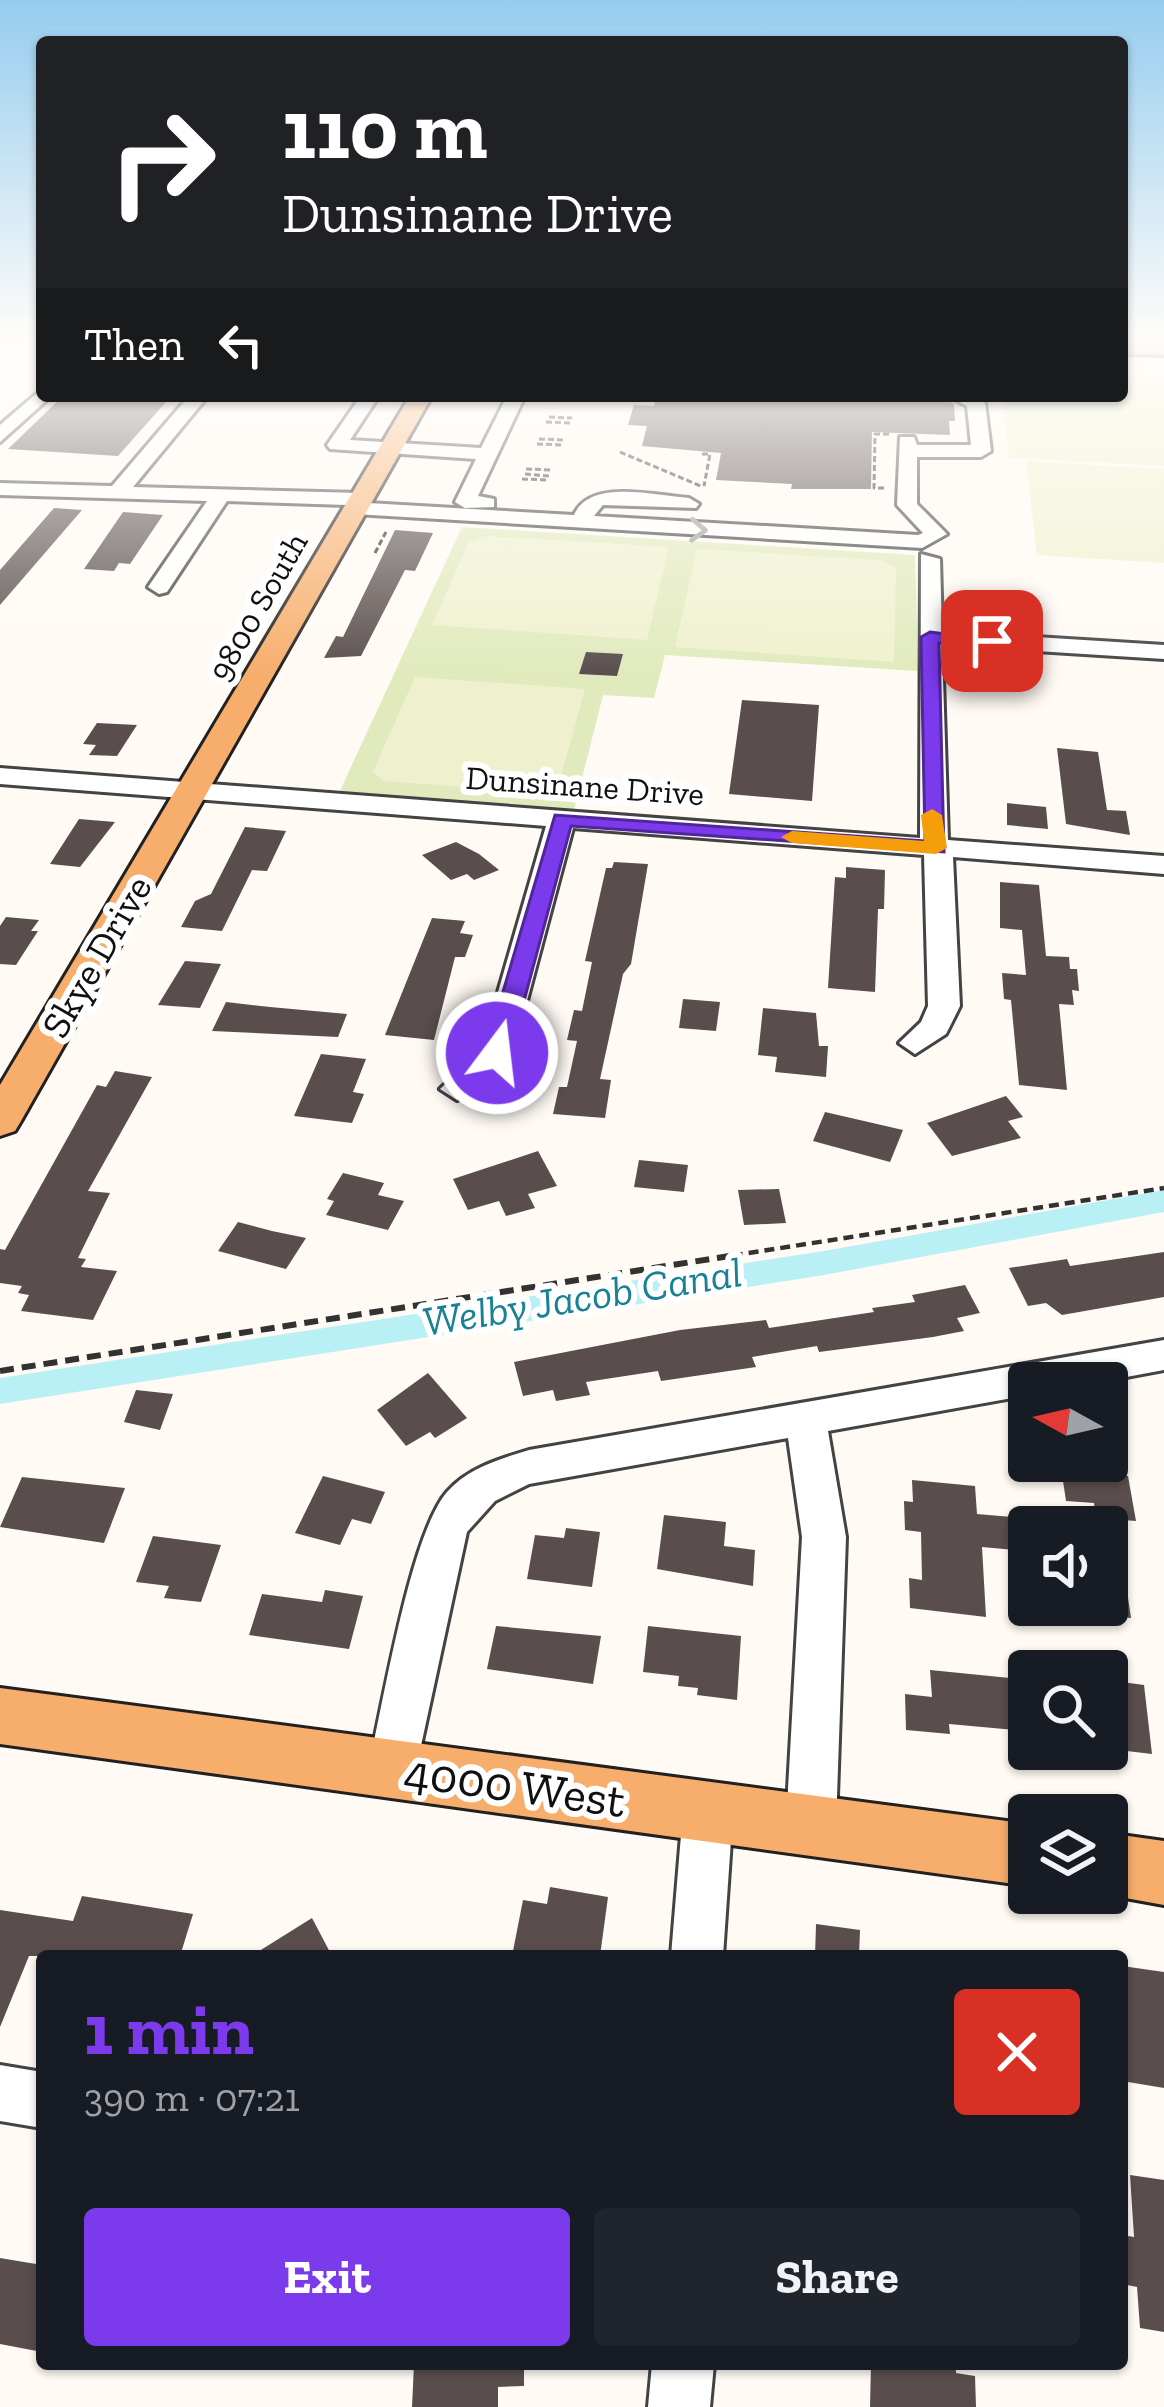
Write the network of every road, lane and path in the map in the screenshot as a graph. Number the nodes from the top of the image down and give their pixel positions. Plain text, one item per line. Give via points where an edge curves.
1 (152, 451) edge
2 (388, 451) edge
3 (444, 451) edge
4 (907, 451) edge
5 (620, 452) dead end
6 (488, 454) joint
7 (701, 454) dead end
8 (524, 474) joint
9 (8, 489) edge
10 (222, 494) junction
11 (115, 495) junction
12 (358, 503) junction
13 (511, 505) dead end
14 (0, 507) edge
15 (760, 508) dead end
16 (484, 510) junction
17 (876, 515) dead end
18 (922, 518) junction
19 (581, 524) junction
20 (389, 527) dead end
21 (362, 541) dead end
22 (382, 542) junction
23 (375, 554) dead end
24 (929, 559) dead end
25 (159, 587) dead end
26 (930, 637) junction
27 (1164, 652) edge
28 (0, 776) edge
29 (192, 791) junction
30 (562, 819) junction
31 (936, 848) junction
32 (1164, 865) edge
33 (915, 1043) dead end
34 (457, 1090) dead end
35 (0, 1121) edge
36 (1164, 1188) edge
37 (1159, 1367) edge
38 (0, 1371) edge
39 (805, 1418) junction
40 (0, 1716) edge
41 (392, 1769) junction
42 (708, 1811) junction
43 (811, 1826) junction
44 (1008, 1852) edge
45 (1128, 1868) edge
46 (1164, 1873) edge
47 (697, 1950) edge
48 (0, 2093) edge
49 (36, 2099) edge
50 (683, 2370) edge
51 (680, 2407) edge

1 - 11 street
2 - 12 main road, 9800 South
3 - 6 street
4 - 18 street via 907,505
5 - 7 path via 703,489 710,454
6 - 16 street via 465,502
8 - 8 path via 550,475
9 - 11 street
9 - 14 street
10 - 11 street
10 - 12 street
10 - 25 street
12 - 16 street
12 - 29 main road, 9800 South
13 - 16 street
15 - 19 street via 599,499
16 - 19 street
17 - 18 street
19 -> 18 street via 922,542 936,534
20 - 22 path
21 - 22 path
22 - 23 path
24 - 26 street
26 - 27 street
26 - 31 street
28 - 29 street, Dunsinane Drive
29 - 30 street, Dunsinane Drive
29 - 35 main road, Skye Drive
30 - 31 street, Dunsinane Drive
30 - 34 street via 497,1053
31 - 32 street, Dunsinane Drive
31 - 33 street via 944,1006
36 - 38 path
37 - 39 street
39 - 41 street via 529,1467 482,1485 446,1531
39 - 43 street via 824,1538
40 - 41 main road, 4000 West
41 - 42 main road, 4000 West
42 - 43 main road, 4000 West
42 - 47 street
43 - 44 main road, 4000 West
45 - 46 main road
48 - 49 street
50 - 51 street

